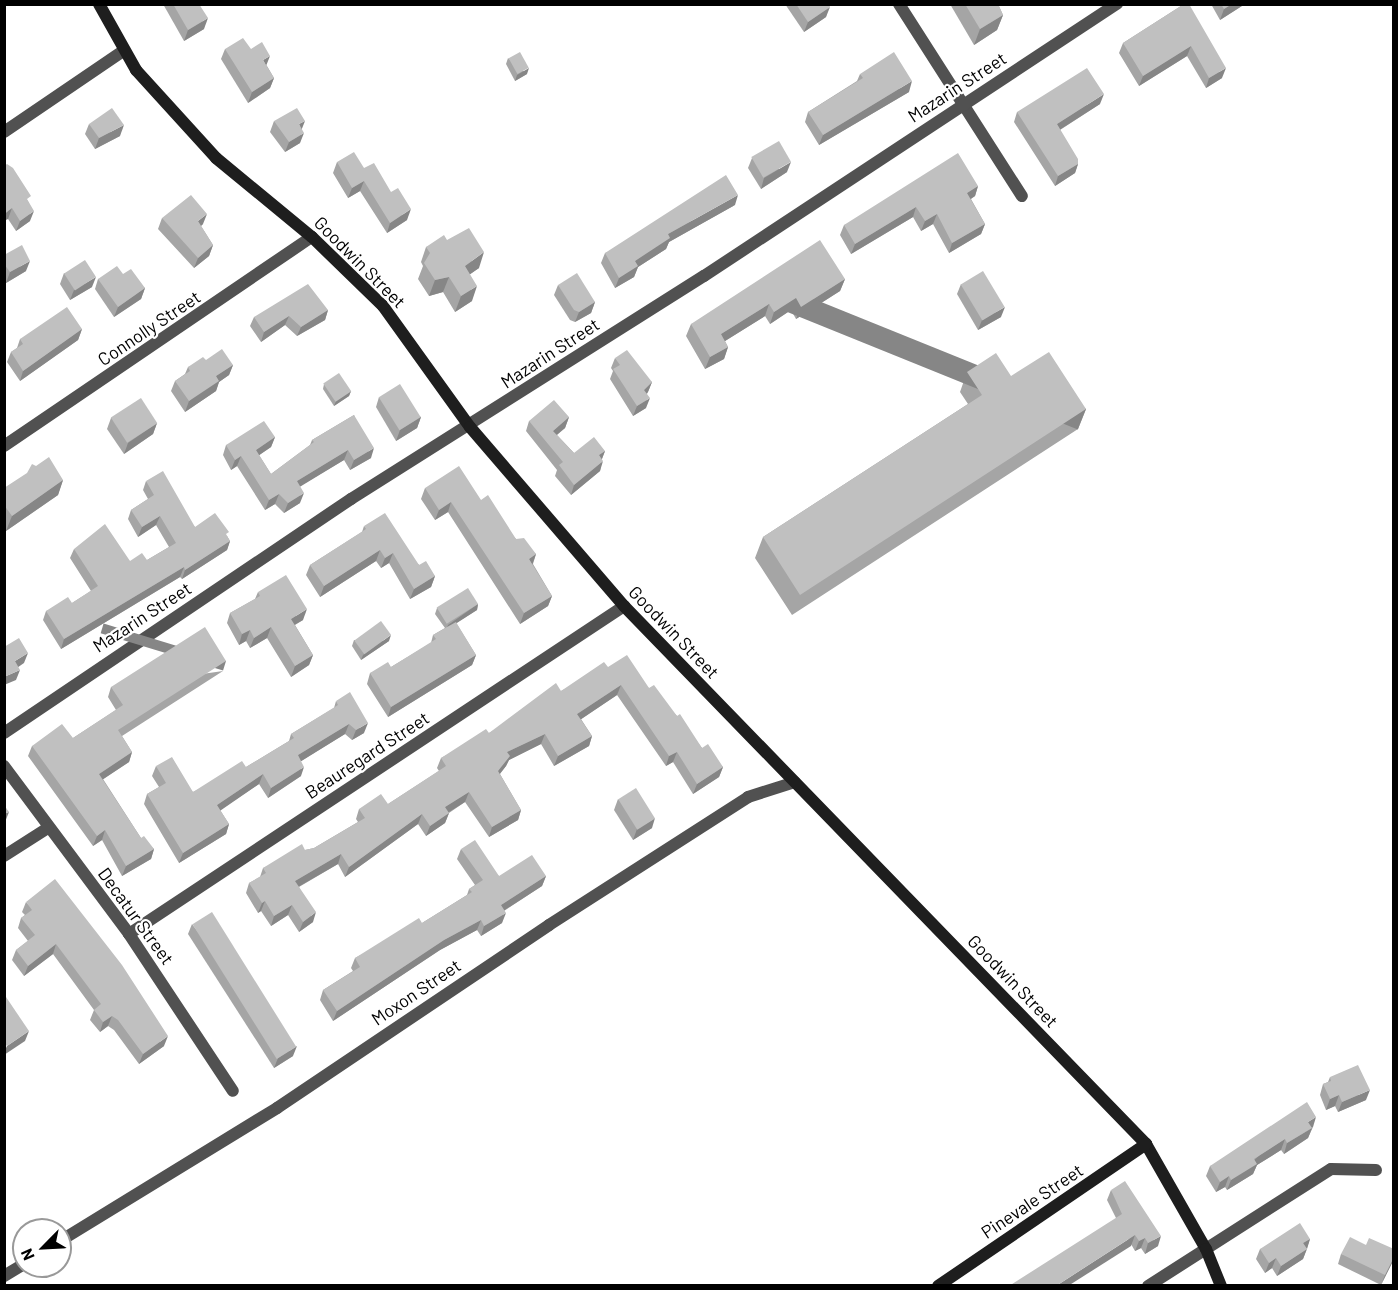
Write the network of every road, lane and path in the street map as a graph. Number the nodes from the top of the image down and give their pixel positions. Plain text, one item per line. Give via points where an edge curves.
1 (99, 4) edge
2 (899, 4) edge
3 (1117, 4) edge
4 (123, 51) junction
5 (963, 104) junction
6 (4, 132) edge
7 (1022, 195) dead end
8 (312, 237) junction
9 (470, 427) junction
10 (4, 446) edge
11 (624, 606) junction
12 (4, 734) edge
13 (4, 766) edge
14 (795, 782) junction
15 (48, 828) junction
16 (4, 856) edge
17 (129, 934) junction
18 (233, 1091) dead end
19 (1146, 1144) junction
20 (1376, 1170) dead end
21 (72, 1234) edge
22 (1206, 1249) junction
23 (938, 1286) edge
24 (1148, 1286) edge
25 (1221, 1286) edge

1 - 4 main road, Goodwin Street
2 - 5 street
3 - 5 street, Mazarin Street
4 - 6 street
4 - 8 main road, Goodwin Street via 216,158
5 - 7 street
5 - 9 street, Mazarin Street
8 - 9 main road, Goodwin Street via 383,306
8 - 10 street, Connolly Street
9 - 11 main road, Goodwin Street
9 - 12 street, Mazarin Street via 351,499
11 - 14 main road, Goodwin Street
11 - 17 street, Beauregard Street
13 - 15 street, Decatur Street
14 - 19 main road, Goodwin Street
14 - 21 street, Moxon Street via 748,797 549,924 277,1108
15 - 16 street
15 - 17 street, Decatur Street
17 - 18 street, Decatur Street
19 - 22 main road, Goodwin Street
19 - 23 main road, Pinevale Street
20 - 22 street via 1331,1169
22 - 24 street
22 - 25 main road, Goodwin Street

